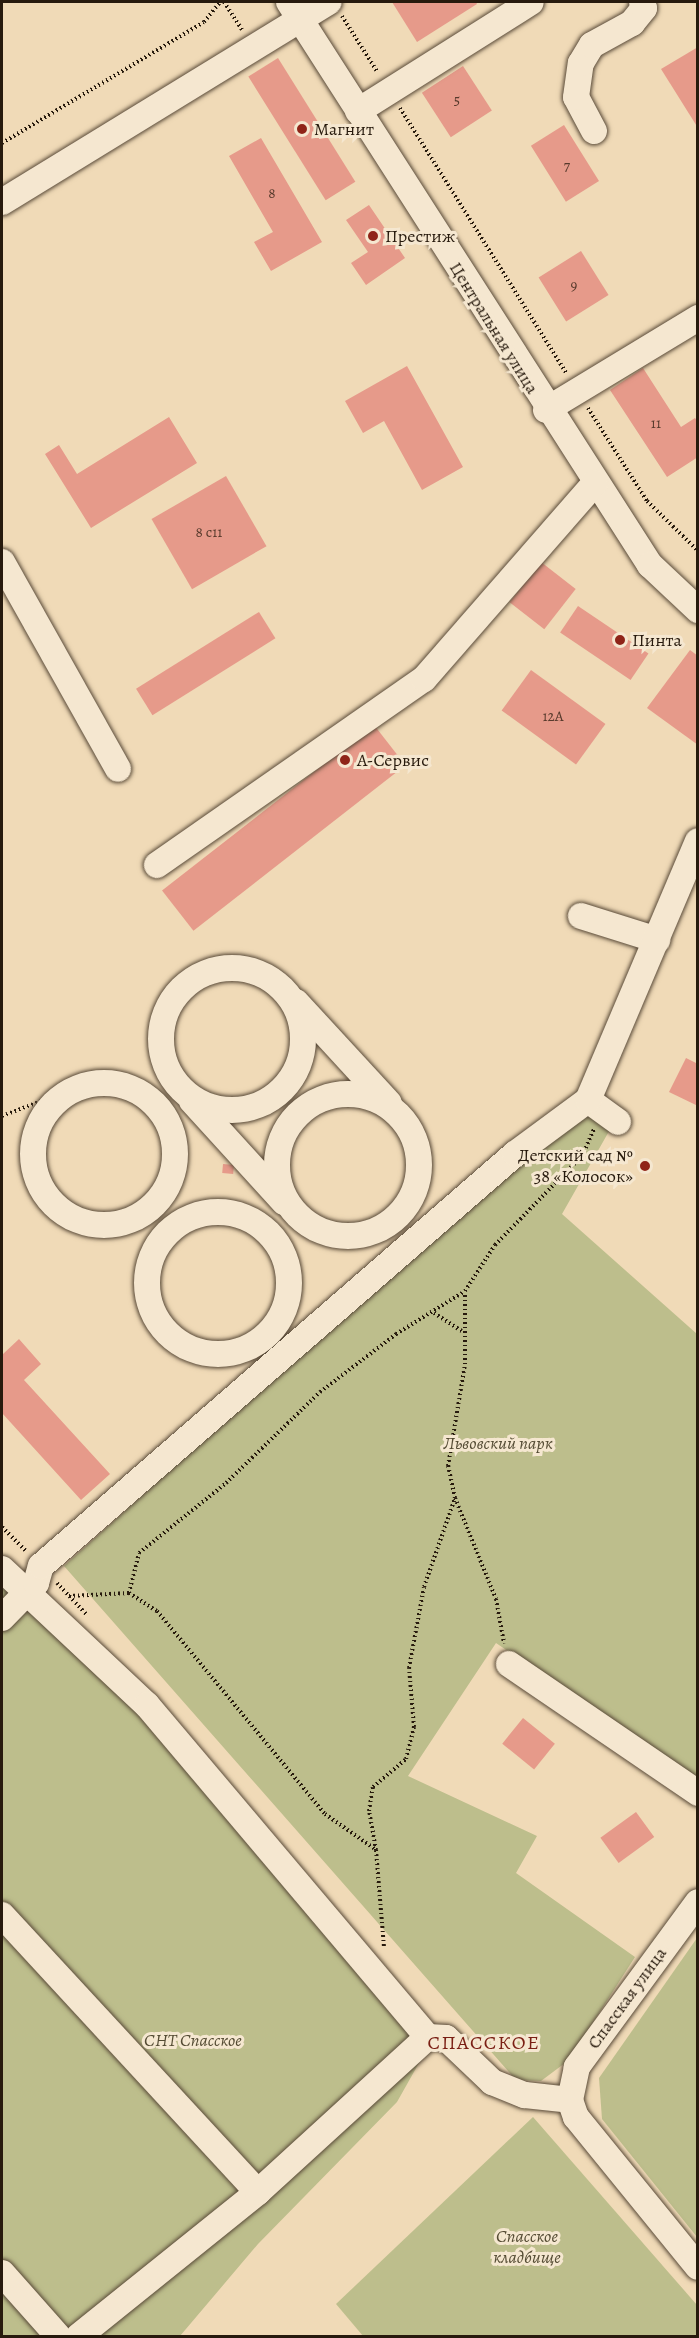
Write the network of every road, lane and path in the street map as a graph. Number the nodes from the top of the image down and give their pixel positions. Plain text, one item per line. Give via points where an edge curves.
1 (222, 2) edge
2 (531, 2) edge
3 (642, 2) edge
4 (333, 5) edge
5 (295, 11) edge
6 (254, 48) junction
7 (387, 88) junction
8 (358, 111) junction
9 (594, 131) dead end
10 (2, 143) edge
11 (2, 202) edge
12 (698, 318) edge
13 (578, 392) junction
14 (546, 410) junction
15 (595, 483) junction
16 (698, 551) edge
17 (2, 562) edge
18 (698, 610) edge
19 (118, 769) dead end
20 (698, 841) edge
21 (157, 866) dead end
22 (581, 916) dead end
23 (657, 940) junction
24 (282, 986) junction
25 (83, 1085) junction
26 (183, 1092) junction
27 (603, 1111) junction
28 (397, 1112) junction
29 (2, 1116) edge
30 (299, 1218) junction
31 (125, 1223) junction
32 (165, 1234) junction
33 (274, 1241) junction
34 (465, 1291) junction
35 (434, 1313) junction
36 (463, 1331) junction
37 (454, 1498) junction
38 (2, 1527) edge
39 (41, 1566) junction
40 (2, 1569) edge
41 (26, 1593) junction
42 (129, 1593) junction
43 (69, 1596) dead end
44 (2, 1618) edge
45 (508, 1664) joint
46 (698, 1793) edge
47 (376, 1850) junction
48 (698, 1902) edge
49 (2, 1915) edge
50 (384, 1948) dead end
51 (428, 2037) junction
52 (570, 2100) junction
53 (258, 2192) junction
54 (698, 2267) edge
55 (2, 2274) edge
56 (58, 2337) edge
57 (79, 2337) edge

1 - 6 path
1 - 10 path via 204,22
2 - 7 street
3 - 9 street via 644,8 632,23 592,45 580,63 576,97
4 - 5 street
4 - 7 path
5 - 6 street
5 - 8 street, Центральная улица
6 - 11 street
7 - 8 street
7 - 13 path
8 - 14 street, Центральная улица
12 - 13 street
13 - 14 street
13 - 16 path via 647,501
14 - 15 street, Центральная улица
15 - 18 street, Центральная улица via 650,566
15 - 21 street via 424,679
17 - 19 street
20 - 23 street
22 - 23 street
23 - 27 street
24 - 26 street via 249,969 211,970 179,990 162,1032 164,1060
24 - 26 street via 302,1018 303,1055 285,1088 254,1108 216,1109
24 - 28 street
25 - 29 path
25 - 31 street via 51,1105 33,1138 35,1175 55,1207 88,1224
25 - 31 street via 120,1083 153,1101 173,1132 175,1170 157,1203
26 - 30 street
27 - 34 path via 582,1156 495,1245
27 - 39 street via 515,1154
28 - 30 street via 364,1095 326,1096 295,1116 277,1149 278,1177
28 - 30 street via 417,1144 418,1181 401,1214 369,1234 332,1236
30 - 33 street
31 - 32 street
32 - 33 street via 196,1214 234,1212 267,1230
32 - 33 street via 147,1267 149,1304 169,1336 202,1353 239,1352 271,1332 288,1299 287,1262
34 - 35 path
34 - 36 path
35 - 36 path
35 - 42 path via 396,1334 320,1392 226,1483 139,1553
36 - 37 path via 465,1364 448,1466
37 - 45 path via 496,1599
37 - 47 path via 424,1587 409,1668 414,1727 406,1759 373,1787 369,1811
38 - 39 path
39 - 41 street
40 - 41 street
41 - 44 street
41 - 51 street via 147,1705
42 - 43 path
42 - 47 path via 157,1611 326,1814
45 - 46 street
47 - 50 path
48 - 52 street, Спасская улица via 577,2067
49 - 53 street
51 - 52 street via 446,2038 492,2082 525,2094
51 - 53 street
52 - 54 street via 576,2117
53 - 57 street
55 - 56 street

